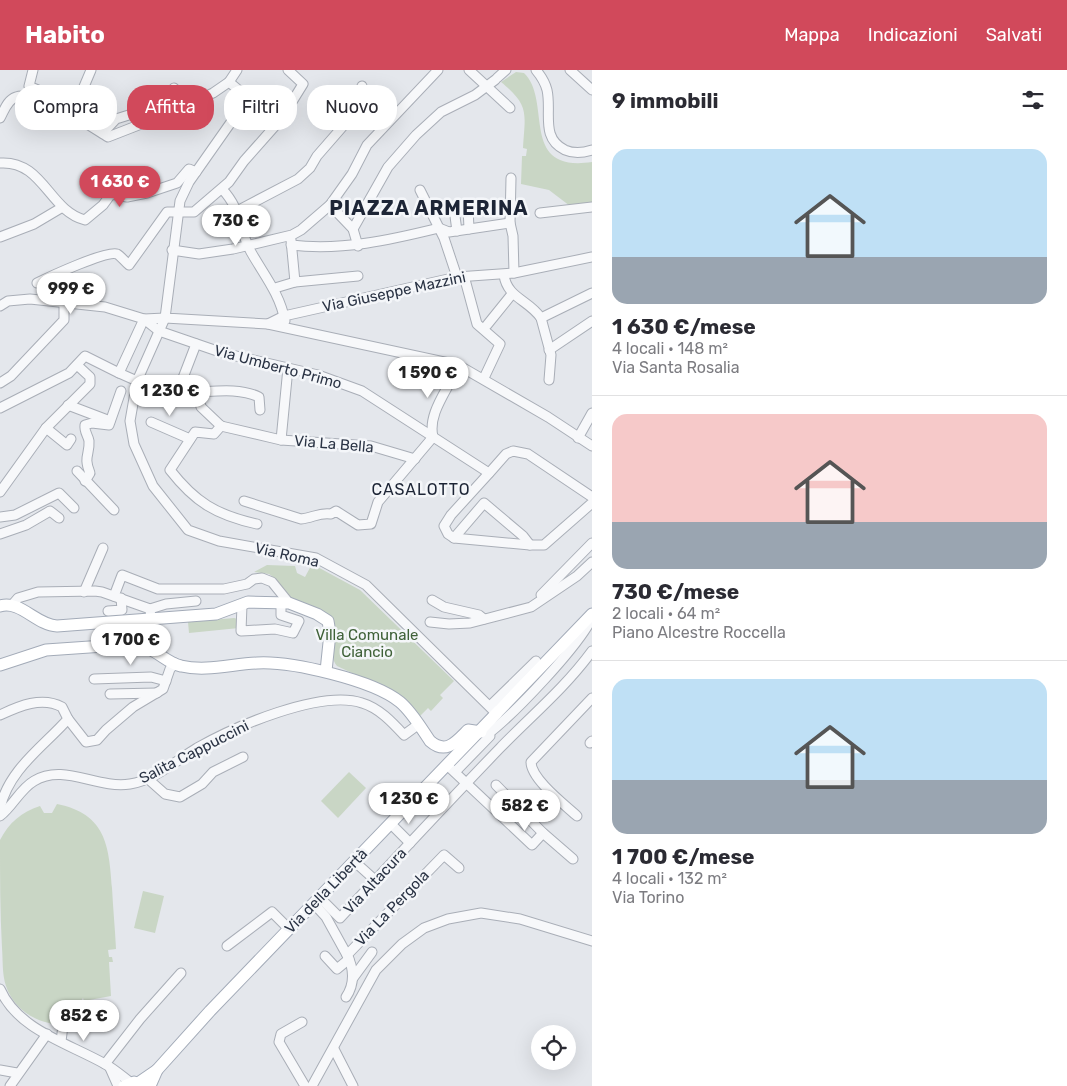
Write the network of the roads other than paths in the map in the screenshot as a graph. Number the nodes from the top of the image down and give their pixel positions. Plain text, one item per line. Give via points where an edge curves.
1 (34, 70) edge
2 (91, 70) edge
3 (237, 70) edge
4 (288, 70) edge
5 (438, 70) edge
6 (469, 70) edge
7 (506, 70) edge
8 (536, 70) edge
9 (570, 70) edge
10 (229, 82) junction
11 (29, 85) edge
12 (85, 85) edge
13 (486, 87) junction
14 (592, 90) edge
15 (15, 96) edge
16 (510, 108) dead end
17 (127, 116) edge
18 (0, 118) edge
19 (96, 130) edge
20 (338, 130) edge
21 (103, 134) junction
22 (592, 150) edge
23 (0, 163) edge
24 (196, 172) junction
25 (511, 178) dead end
26 (222, 189) junction
27 (420, 190) dead end
28 (330, 205) junction
29 (592, 207) edge
30 (61, 208) junction
31 (237, 211) junction
32 (177, 212) junction
33 (540, 213) dead end
34 (510, 223) junction
35 (439, 228) junction
36 (469, 229) junction
37 (353, 230) junction
38 (456, 231) junction
39 (292, 235) junction
40 (0, 237) edge
41 (291, 245) junction
42 (249, 246) junction
43 (358, 246) junction
44 (172, 250) junction
45 (592, 257) edge
46 (509, 274) junction
47 (358, 276) dead end
48 (461, 277) junction
49 (295, 282) junction
50 (37, 283) dead end
51 (275, 288) junction
52 (592, 293) edge
53 (512, 294) junction
54 (64, 302) junction
55 (0, 306) edge
56 (284, 316) junction
57 (140, 318) junction
58 (165, 318) junction
59 (541, 318) junction
60 (592, 321) edge
61 (268, 324) junction
62 (487, 325) dead end
63 (287, 328) junction
64 (161, 332) junction
65 (196, 344) junction
66 (549, 350) junction
67 (78, 364) junction
68 (458, 365) junction
69 (288, 368) junction
70 (116, 372) junction
71 (484, 378) junction
72 (549, 380) dead end
73 (137, 381) junction
74 (0, 383) edge
75 (120, 391) dead end
76 (198, 392) junction
77 (68, 405) junction
78 (0, 408) edge
79 (260, 410) dead end
80 (592, 413) edge
81 (110, 420) junction
82 (151, 422) dead end
83 (218, 423) junction
84 (46, 428) junction
85 (433, 437) junction
86 (578, 438) junction
87 (71, 439) dead end
88 (190, 439) junction
89 (281, 440) junction
90 (592, 446) edge
91 (415, 459) junction
92 (77, 471) dead end
93 (489, 473) junction
94 (85, 481) junction
95 (0, 492) edge
96 (592, 497) edge
97 (45, 499) junction
98 (244, 501) dead end
99 (592, 503) edge
100 (74, 508) dead end
101 (114, 510) dead end
102 (50, 511) junction
103 (0, 517) edge
104 (59, 518) dead end
105 (257, 524) dead end
106 (0, 534) edge
107 (454, 538) junction
108 (592, 543) edge
109 (530, 545) junction
110 (103, 548) dead end
111 (303, 556) junction
112 (292, 560) dead end
113 (592, 562) edge
114 (84, 592) junction
115 (117, 597) junction
116 (432, 600) dead end
117 (540, 600) junction
118 (196, 601) dead end
119 (285, 603) junction
120 (12, 605) junction
121 (242, 605) junction
122 (0, 606) edge
123 (108, 611) dead end
124 (151, 614) junction
125 (592, 614) edge
126 (592, 618) edge
127 (484, 619) junction
128 (430, 622) dead end
129 (592, 651) edge
130 (536, 661) dead end
131 (175, 664) junction
132 (0, 665) edge
133 (326, 671) junction
134 (94, 680) dead end
135 (166, 681) junction
136 (157, 693) junction
137 (110, 694) dead end
138 (592, 698) edge
139 (494, 710) junction
140 (0, 715) edge
141 (68, 719) junction
142 (418, 724) junction
143 (486, 733) junction
144 (500, 748) junction
145 (243, 757) dead end
146 (452, 769) junction
147 (148, 778) junction
148 (468, 785) junction
149 (496, 785) dead end
150 (0, 808) edge
151 (0, 816) edge
152 (577, 816) dead end
153 (391, 824) junction
154 (543, 833) junction
155 (410, 843) junction
156 (573, 859) dead end
157 (355, 862) junction
158 (459, 868) dead end
159 (375, 880) junction
160 (317, 901) junction
161 (373, 918) dead end
162 (289, 930) junction
163 (592, 941) edge
164 (227, 946) dead end
165 (355, 946) junction
166 (372, 952) dead end
167 (325, 956) dead end
168 (348, 957) junction
169 (180, 973) dead end
170 (353, 978) junction
171 (0, 989) edge
172 (346, 997) dead end
173 (302, 1022) dead end
174 (63, 1026) dead end
175 (47, 1034) junction
176 (61, 1042) junction
177 (334, 1049) junction
178 (107, 1066) junction
179 (0, 1070) edge
180 (17, 1073) junction
181 (137, 1085) edge
182 (10, 1086) edge
183 (118, 1086) edge
184 (305, 1086) edge
185 (312, 1086) edge
186 (353, 1086) edge

1 - 11 street
2 - 12 street
3 - 10 street
4 - 26 street via 303,84 282,118
5 - 28 street via 367,146
6 - 13 street
7 - 13 street
8 - 22 street via 547,92 549,130 554,141 569,152
9 - 14 street
10 - 21 street via 128,130 108,137
10 - 24 street, Via Roma via 248,98
13 - 16 street
13 - 37 street via 441,112 416,136 388,167
15 - 18 street via 6,105
17 - 21 street via 116,119
19 - 21 street
20 - 31 street via 298,179
23 - 30 street via 12,162 40,180
24 - 30 street via 189,169 177,183 132,197 111,194 85,220
24 - 32 street, Via Roma
25 - 34 street
26 - 31 street via 234,201
26 - 32 street via 194,212
27 - 35 street
28 - 37 street
28 - 39 street
29 - 33 street
30 - 40 street via 34,224
31 - 42 street
32 - 44 street, Via Roma
32 - 50 street via 167,212 129,265 116,254 110,254 78,263
34 - 36 street
34 - 46 street via 513,236
35 - 38 street
35 - 43 street
35 - 48 street
36 - 38 street
36 - 38 street via 468,207 454,209
37 - 43 street
39 - 41 street
39 - 42 street
41 - 43 street
41 - 49 street
42 - 44 street via 199,254
42 - 51 street
44 - 58 street, Via Roma
45 - 46 street, Via Giuseppe Mazzini
46 - 48 street, Via Giuseppe Mazzini
46 - 53 street via 505,285
47 - 49 street
48 - 56 street, Via Giuseppe Mazzini
48 - 71 street via 477,324 500,344
49 - 51 street
51 - 56 street
52 - 59 street
53 - 59 street
53 - 62 street
54 - 55 street via 30,298 8,301
54 - 57 street via 105,308
54 - 74 street via 64,320
56 - 61 street, Via Giuseppe Mazzini
56 - 63 street
57 - 58 street
57 - 64 street
57 - 70 street
58 - 61 street
58 - 64 street, Via Roma
59 - 66 street
60 - 66 street
61 - 63 street
63 - 68 street
64 - 65 street, Via Umberto Primo
64 - 73 street, Via Roma
65 - 69 street, Via Umberto Primo
65 - 76 street via 181,383
66 - 72 street
67 - 70 street via 85,356
67 - 77 street via 91,380
67 - 78 street via 68,374
68 - 71 street
68 - 85 street via 451,383 441,396 431,428
69 - 85 street, Via Umberto Primo via 362,391
69 - 89 street
70 - 73 street
71 - 86 street
73 - 111 street, Via Roma via 130,421 134,444 153,486 184,526 218,541
75 - 81 street
76 - 79 street via 251,394 259,397
76 - 83 street via 201,407
77 - 81 street
77 - 84 street
80 - 86 street
81 - 94 street via 109,425 89,422 85,425 84,431 89,439 85,460 90,473
82 - 88 street
83 - 88 street via 214,434 195,432
83 - 89 street, Via La Bella
84 - 87 street via 67,444
84 - 95 street
85 - 91 street
85 - 93 street, Via Umberto Primo
86 - 90 street
88 - 105 street via 170,470 183,486 210,508
89 - 91 street, Via La Bella via 371,446
91 - 98 street via 378,502 371,524 358,525 336,510 331,514 321,512 301,519
92 - 94 street
93 - 96 street via 506,454 513,451 528,454
93 - 107 street via 446,522 445,531
94 - 101 street
97 - 100 street via 59,493
97 - 102 street
97 - 103 street via 15,515
99 - 109 street via 544,544
102 - 104 street
102 - 106 street
107 - 109 street
107 - 109 street via 484,503
108 - 117 street via 541,594
110 - 114 street
111 - 112 street via 303,561
111 - 139 street, Via Roma via 316,558 366,585
113 - 117 street
114 - 115 street via 102,592
114 - 120 street via 38,592 18,598
115 - 119 street via 122,575 158,589 219,589 247,584 258,578 272,582
115 - 123 street via 122,610
115 - 124 street
116 - 127 street
117 - 127 street via 530,607
118 - 124 street via 166,604
119 - 121 main road via 248,602
119 - 121 street via 281,615 299,622 295,633 275,629 241,631
119 - 133 main road via 328,621 330,634
120 - 122 main road
120 - 124 main road via 47,626
121 - 124 main road via 216,614
125 - 139 main road, Via della Libertà
126 - 143 street via 586,630 546,677
127 - 128 street via 449,624
129 - 144 street, Via Altacura via 544,707
130 - 139 street
131 - 132 main road via 146,646 133,644 46,650
131 - 133 main road via 211,668 258,662
131 - 135 street
133 - 142 main road via 393,697
134 - 135 street via 151,677
135 - 136 street
136 - 137 street
136 - 141 street via 127,712 94,742 83,740
138 - 152 street via 534,758 531,766 545,786
139 - 143 main road, Via della Libertà
140 - 141 street via 25,704 47,702 62,707
141 - 150 street via 28,758 6,791
142 - 143 main road via 430,741 443,748 451,746 468,730
142 - 147 street, Salita Cappuccini via 404,735 386,716 362,702 347,700 281,710 199,747
143 - 144 street
143 - 146 main road, Via della Libertà
144 - 148 street, Via Altacura
145 - 147 street via 213,772 202,784 180,797 165,794
146 - 148 street
146 - 153 main road, Via della Libertà
147 - 151 street, Salita Cappuccini via 130,784 90,782 68,774 48,774 32,782
148 - 154 street via 532,845
148 - 155 street, Via Altacura
149 - 154 street
153 - 155 street
153 - 157 main road, Via della Libertà
154 - 156 street
155 - 159 street, Via Altacura
157 - 159 street
157 - 160 main road, Via della Libertà
158 - 165 street, Via La Pergola via 444,855
159 - 160 street, Via Altacura via 340,918
160 - 162 main road, Via della Libertà
160 - 168 street, Via La Pergola
161 - 165 street via 354,939
162 - 164 street via 272,912
162 - 181 main road, Via della Libertà via 157,1070
163 - 177 street via 520,919 481,913 448,919 424,928 376,970
165 - 168 street, Via La Pergola
166 - 170 street
167 - 168 street via 337,969
168 - 170 street
169 - 178 street via 140,1019
170 - 172 street
171 - 175 street via 13,1011
173 - 184 street via 281,1034 279,1042
174 - 176 street
175 - 176 street
175 - 180 street
176 - 178 street
177 - 185 street
177 - 186 street
178 - 181 street
178 - 183 street
179 - 180 street
180 - 182 street

